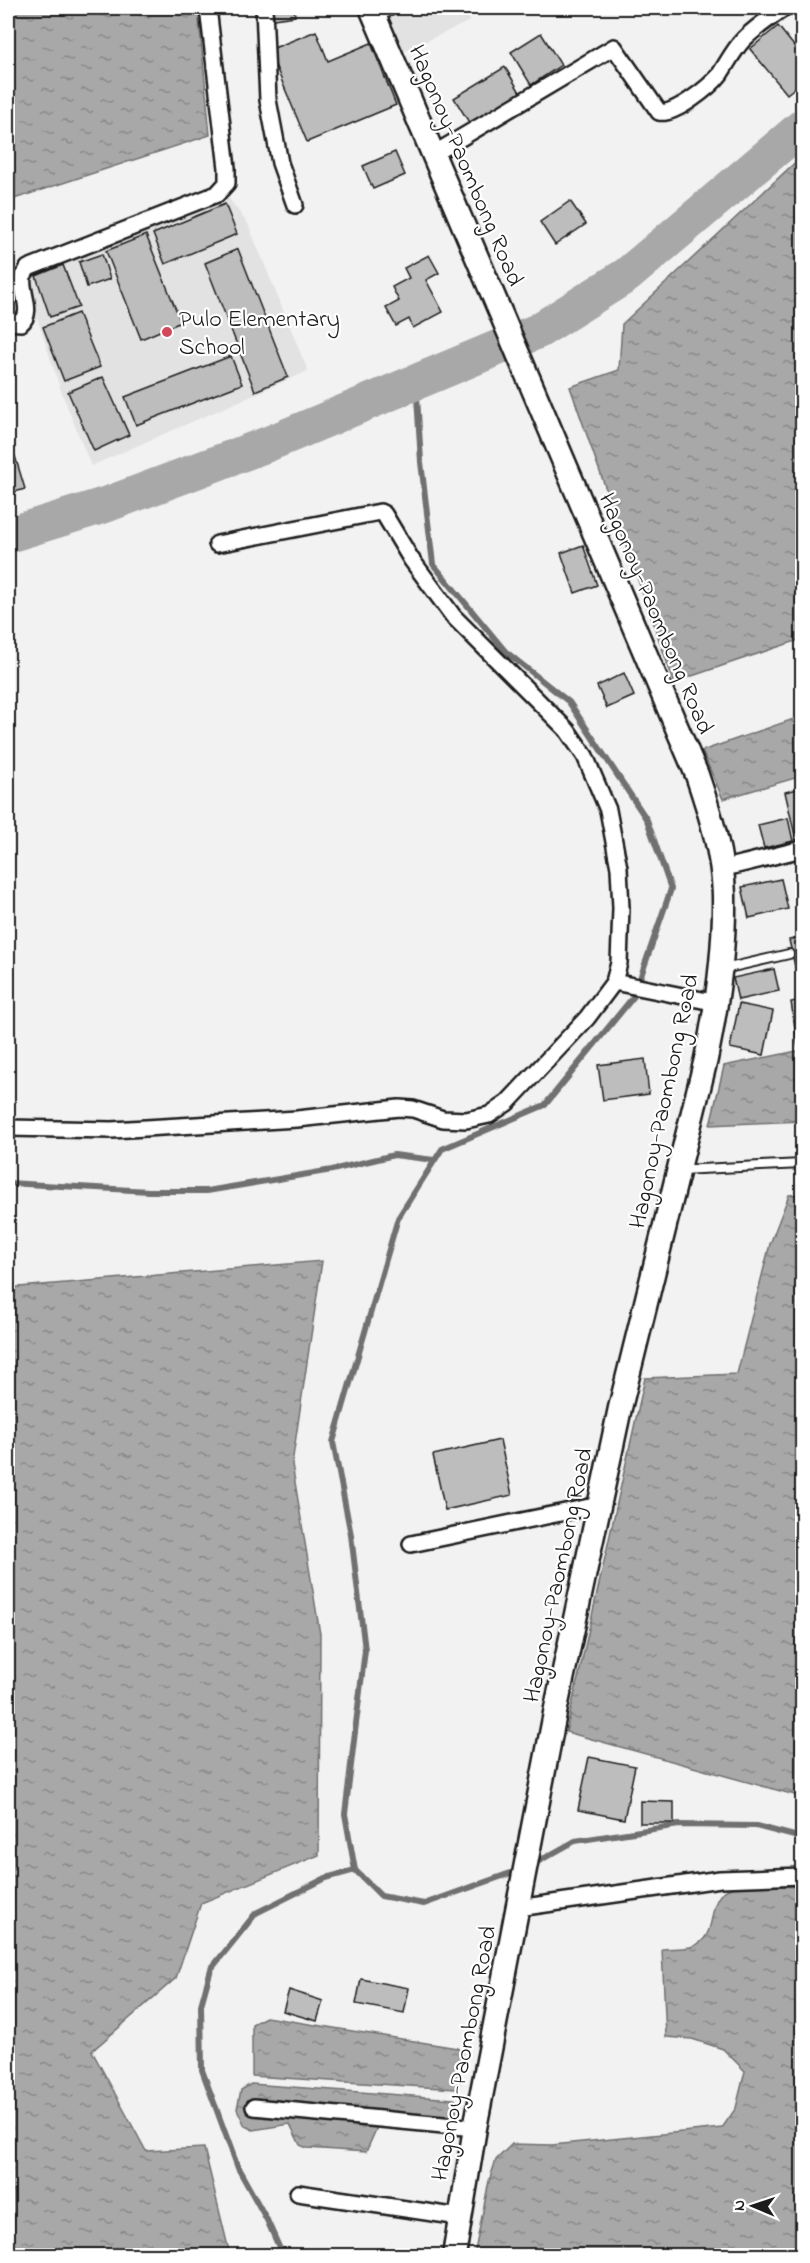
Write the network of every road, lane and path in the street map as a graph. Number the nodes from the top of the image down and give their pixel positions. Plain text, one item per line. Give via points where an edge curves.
1 (208, 8) edge
2 (264, 8) edge
3 (397, 8) edge
4 (784, 8) edge
5 (373, 13) edge
6 (432, 155) junction
7 (295, 205) dead end
8 (8, 322) edge
9 (217, 544) dead end
10 (802, 849) edge
11 (721, 869) junction
12 (789, 954) dead end
13 (720, 970) junction
14 (614, 982) junction
15 (717, 1003) junction
16 (8, 1128) edge
17 (802, 1164) edge
18 (678, 1170) junction
19 (599, 1505) junction
20 (411, 1544) dead end
21 (802, 1876) edge
22 (519, 1900) junction
23 (254, 2107) dead end
24 (475, 2128) junction
25 (298, 2193) dead end
26 (460, 2217) junction
27 (454, 2256) edge

1 - 8 street via 227,183 217,194 28,268 23,276 25,320
2 - 7 street via 268,100 280,163
3 - 5 lane
4 - 6 street via 742,40 709,86 674,111 659,112 614,47
5 - 6 main road, Hagonoy-Paombong Road
6 - 11 main road, Hagonoy-Paombong Road via 697,775
9 - 14 street via 384,514 453,616 567,730 585,756 608,810 619,868 619,963
10 - 11 street
11 - 13 main road, Hagonoy-Paombong Road via 724,895
12 - 13 lane
13 - 15 main road, Hagonoy-Paombong Road
14 - 15 street
14 - 16 street via 587,1018 507,1102 481,1117 443,1119 399,1108 297,1119 112,1130
15 - 18 main road, Hagonoy-Paombong Road
17 - 18 lane
18 - 19 main road, Hagonoy-Paombong Road
19 - 20 street
19 - 22 main road, Hagonoy-Paombong Road
21 - 22 street via 752,1876
22 - 24 main road, Hagonoy-Paombong Road
23 - 24 street
24 - 26 main road, Hagonoy-Paombong Road
25 - 26 street
26 - 27 main road, Hagonoy-Paombong Road

